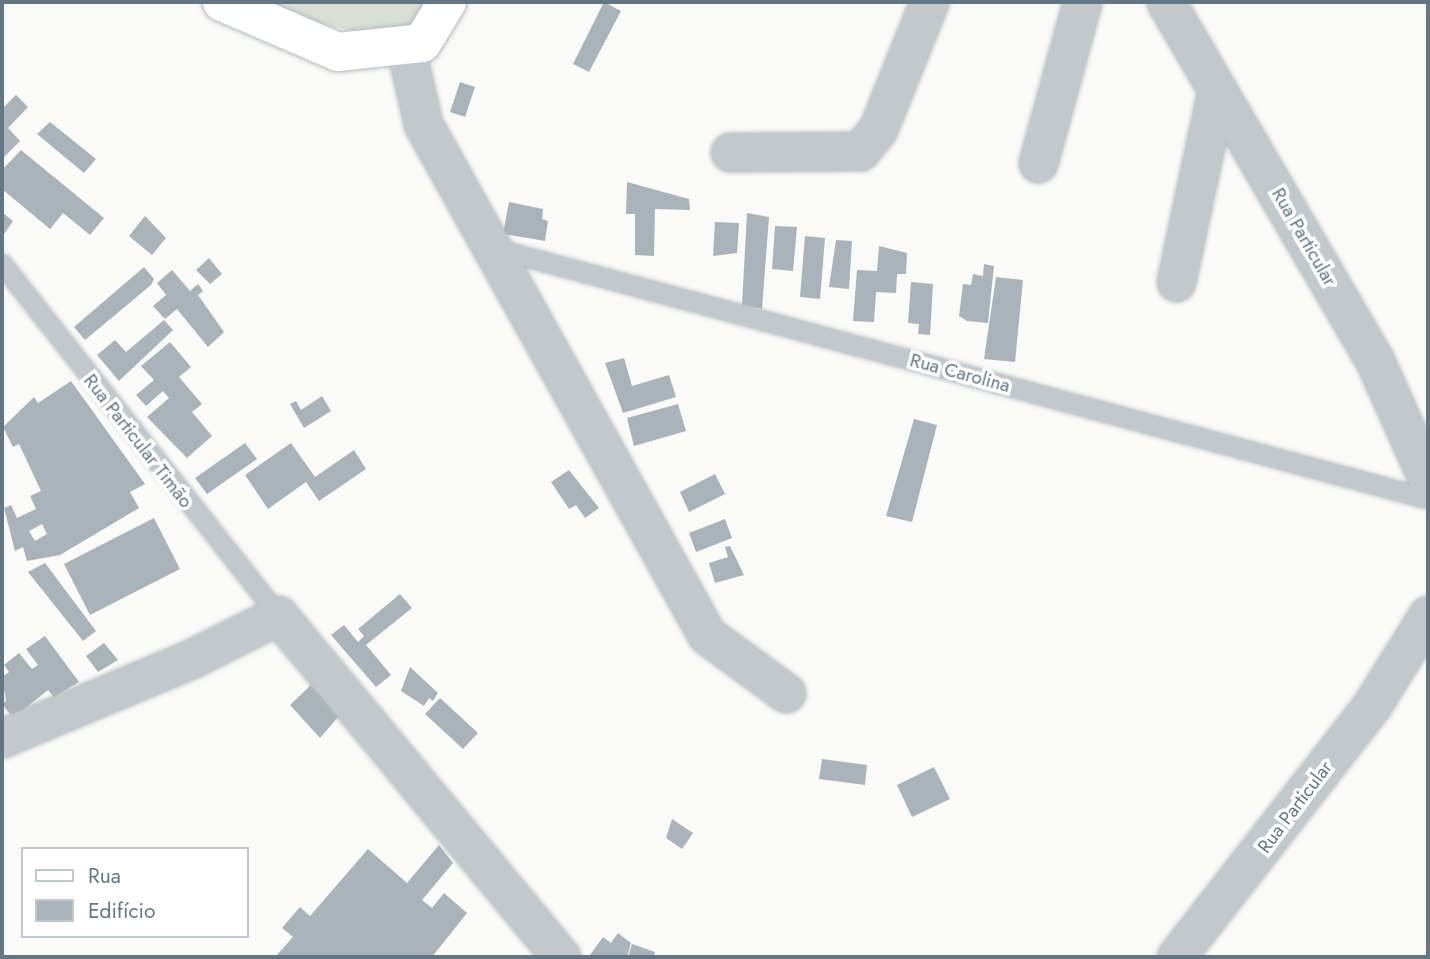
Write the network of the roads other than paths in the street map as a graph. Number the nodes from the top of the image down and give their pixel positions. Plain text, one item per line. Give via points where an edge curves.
1 (222, 2) edge
2 (447, 2) edge
3 (929, 2) edge
4 (1082, 2) edge
5 (1166, 2) edge
6 (405, 44) junction
7 (1217, 89) junction
8 (730, 152) dead end
9 (1038, 163) dead end
10 (492, 248) junction
11 (2, 264) edge
12 (1176, 282) dead end
13 (1428, 480) edge
14 (1428, 499) edge
15 (278, 615) junction
16 (1428, 615) edge
17 (786, 693) dead end
18 (2, 738) edge
19 (561, 957) edge
20 (1176, 957) edge

1 - 6 main road via 338,52
2 - 6 main road via 422,43
3 - 8 street via 878,129 860,150
4 - 9 street
5 - 7 street, Rua Particular
6 - 10 street via 423,124
7 - 12 street
7 - 13 street, Rua Particular via 1375,361
10 - 14 lane, Rua Carolina
10 - 17 street via 707,635
11 - 15 lane, Rua Particular Timão
15 - 18 street via 191,659
15 - 19 street, Rua Particular Timão
16 - 20 street, Rua Particular via 1372,705

